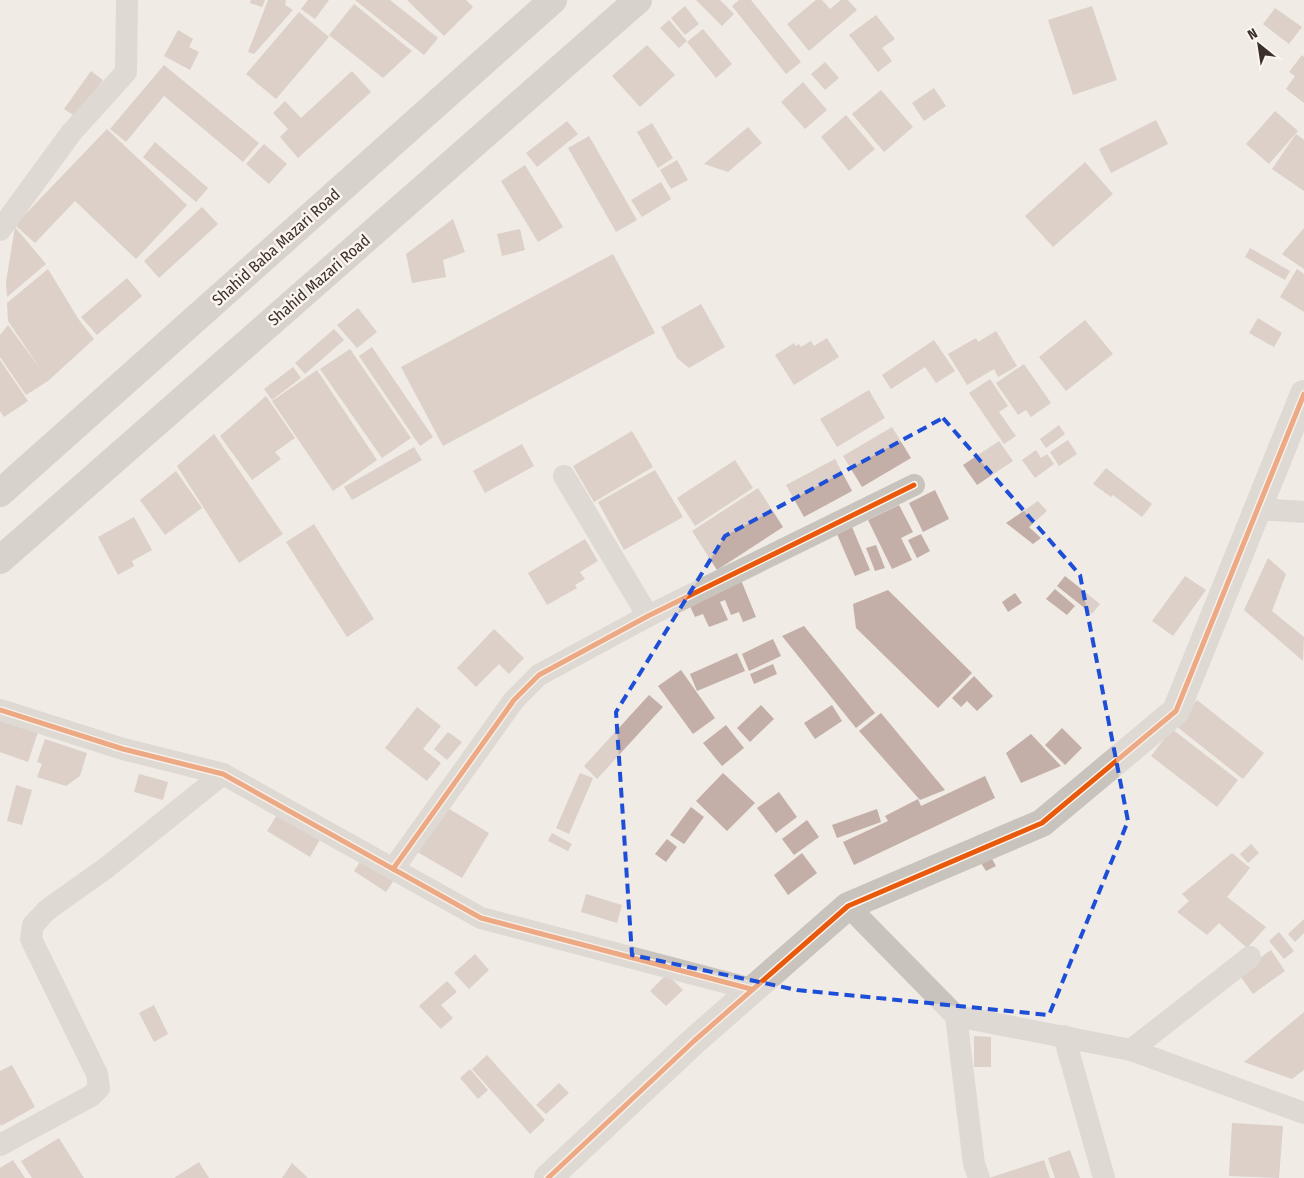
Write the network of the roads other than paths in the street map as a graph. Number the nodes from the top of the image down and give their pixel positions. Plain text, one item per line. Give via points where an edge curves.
1 (128, 0) edge
2 (553, 0) edge
3 (638, 0) edge
4 (0, 230) edge
5 (1304, 394) edge
6 (564, 476) dead end
7 (914, 485) dead end
8 (0, 493) edge
9 (1258, 509) junction
10 (1304, 512) edge
11 (0, 560) edge
12 (648, 616) junction
13 (0, 710) edge
14 (223, 774) junction
15 (393, 869) junction
16 (848, 906) junction
17 (1250, 957) dead end
18 (751, 989) junction
19 (956, 1016) junction
20 (1064, 1036) junction
21 (1131, 1050) junction
22 (1304, 1113) edge
23 (0, 1145) edge
24 (548, 1178) edge
25 (978, 1178) edge
26 (1104, 1178) edge

1 - 4 street via 126,72 71,133
2 - 8 main road, Shahid Baba Mazari Road
3 - 11 main road, Shahid Mazari Road
5 - 9 street
6 - 12 street
7 - 12 street
9 - 10 street
9 - 16 street via 1176,711 1042,823
12 - 15 street via 539,675 514,700
13 - 14 street via 123,749
14 - 15 street
14 - 23 street via 32,925 31,939 97,1074 99,1088 91,1096
15 - 18 street via 481,918
16 - 18 street
16 - 19 street
17 - 21 street
18 - 24 street
19 - 20 street
19 - 25 street
20 - 21 street
20 - 26 street
21 - 22 street

